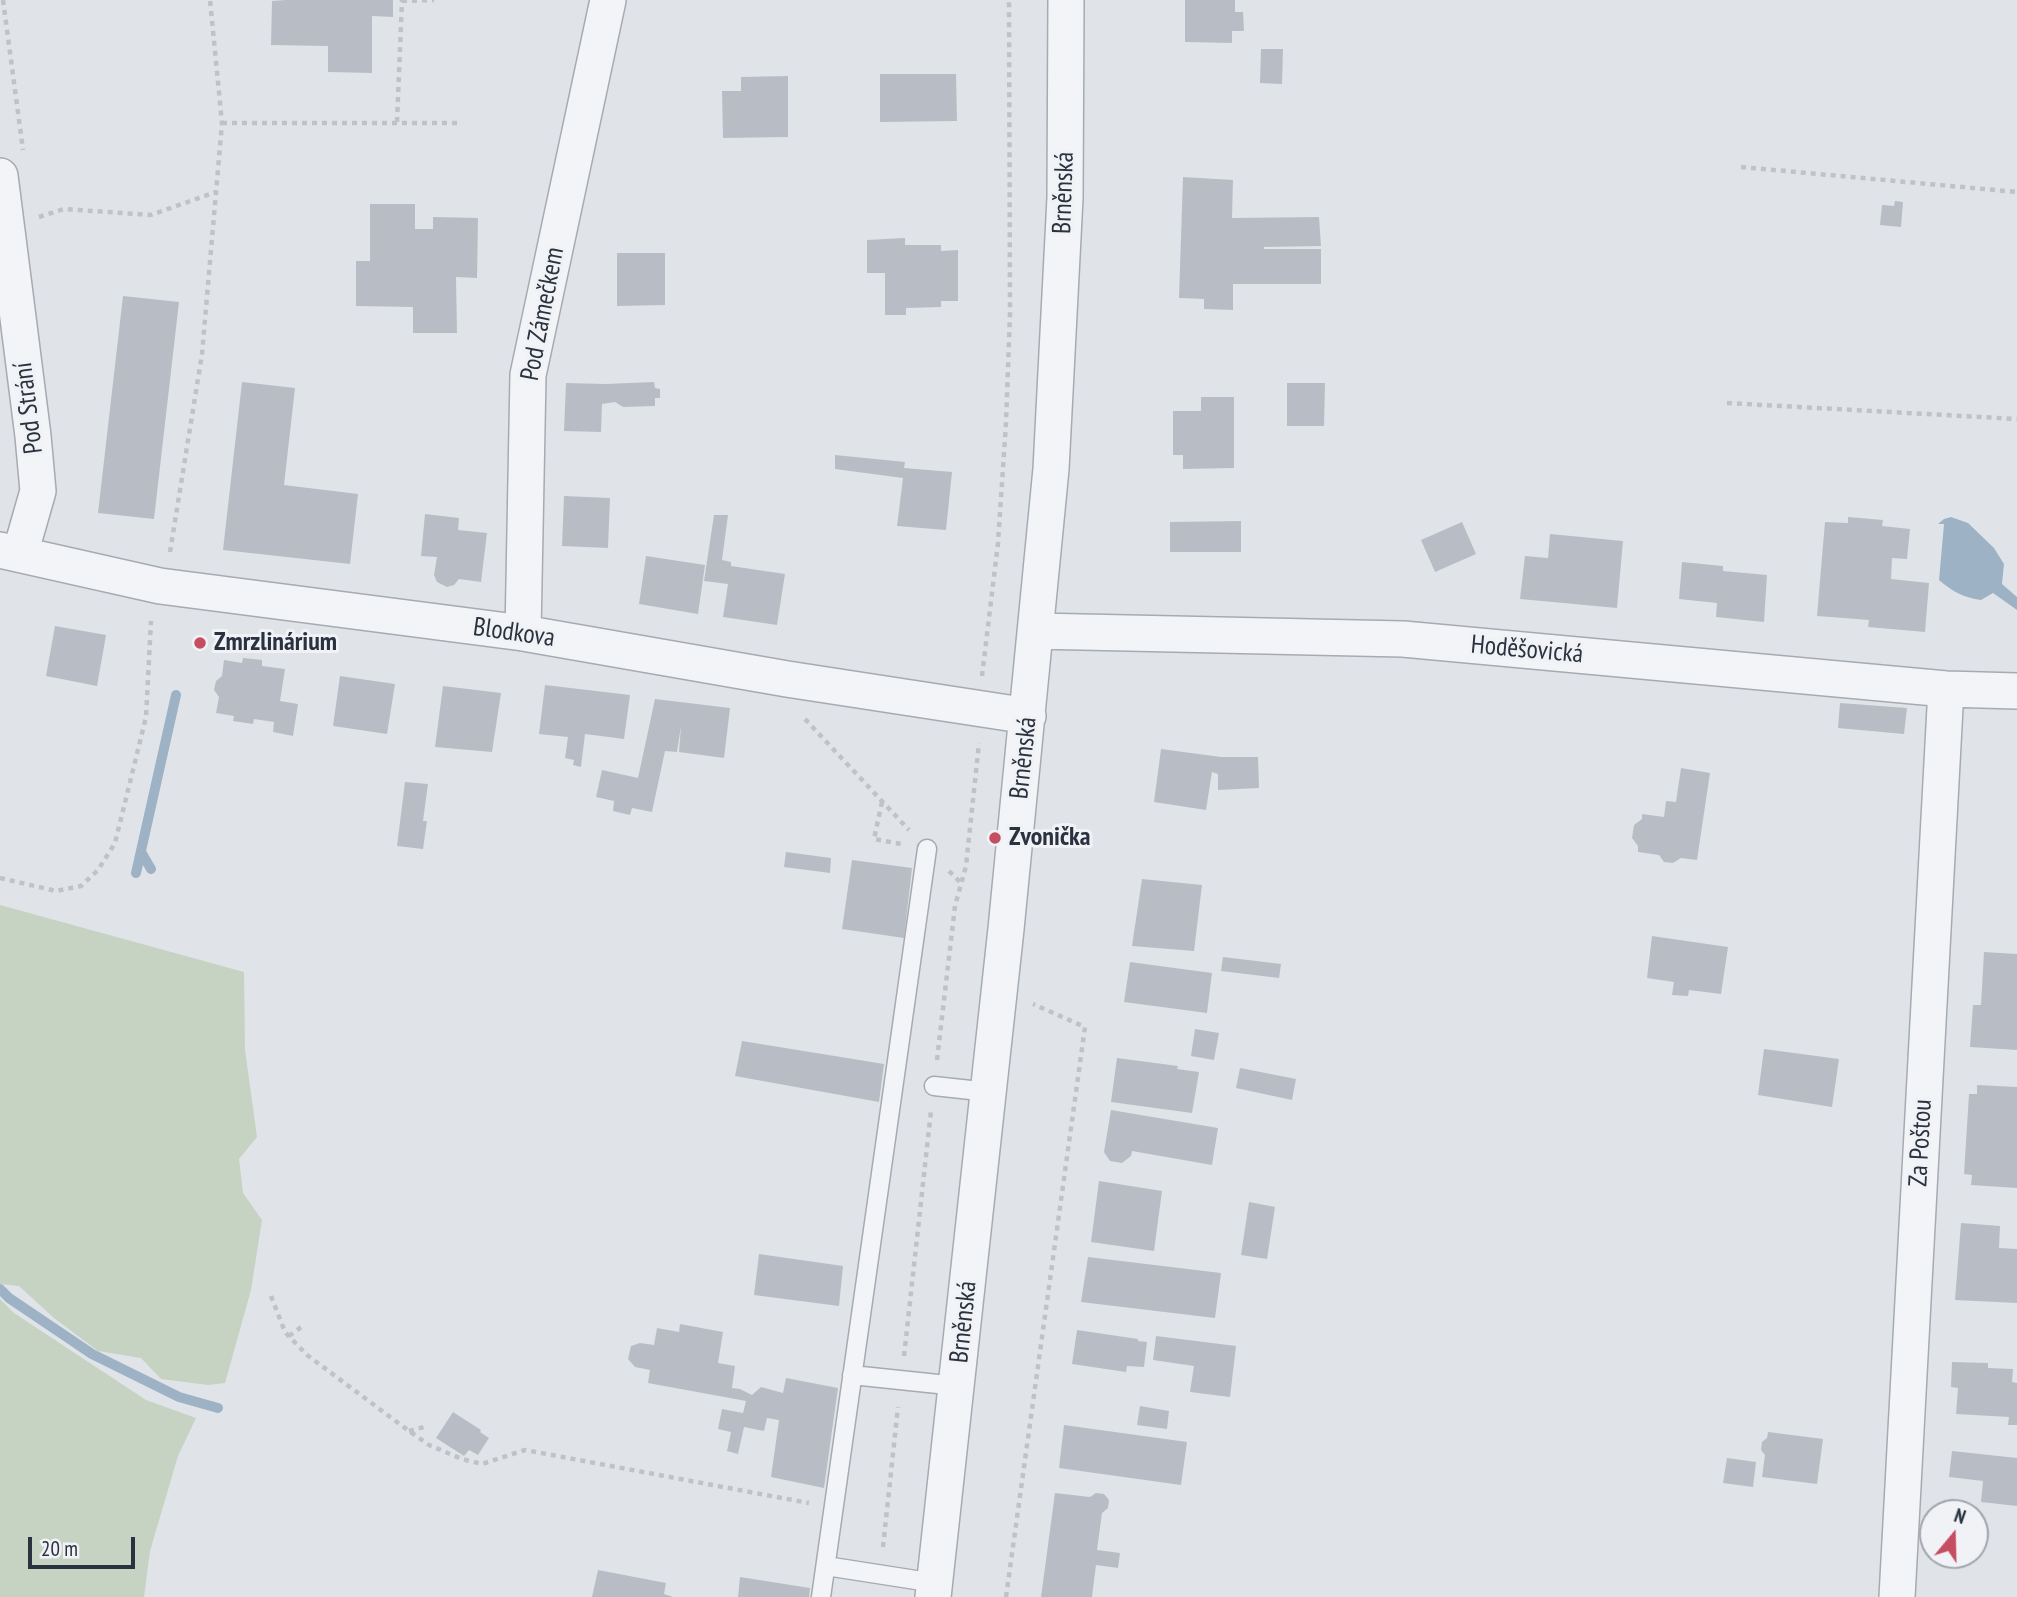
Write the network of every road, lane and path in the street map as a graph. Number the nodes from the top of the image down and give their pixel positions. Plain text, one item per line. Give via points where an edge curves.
1 (4, 0) edge
2 (210, 0) edge
3 (435, 0) edge
4 (608, 0) edge
5 (1009, 0) edge
6 (1066, 0) edge
7 (402, 1) edge
8 (397, 122) junction
9 (222, 123) junction
10 (460, 123) dead end
11 (1741, 167) dead end
12 (6, 177) edge
13 (216, 192) junction
14 (2017, 192) edge
15 (32, 220) dead end
16 (1727, 403) dead end
17 (2017, 419) edge
18 (10, 552) edge
19 (160, 586) junction
20 (1036, 631) junction
21 (523, 633) junction
22 (1946, 689) junction
23 (2017, 691) edge
24 (983, 709) junction
25 (797, 710) dead end
26 (1028, 716) junction
27 (882, 801) junction
28 (927, 849) junction
29 (0, 878) edge
30 (961, 883) junction
31 (1000, 989) junction
32 (934, 1086) junction
33 (989, 1092) junction
34 (271, 1296) dead end
35 (304, 1325) dead end
36 (289, 1336) junction
37 (852, 1375) junction
38 (901, 1379) junction
39 (957, 1386) junction
40 (424, 1427) dead end
41 (409, 1432) junction
42 (834, 1508) junction
43 (825, 1566) junction
44 (880, 1574) junction
45 (934, 1590) edge
46 (821, 1597) edge
47 (1006, 1597) edge
48 (1897, 1597) edge

1 - 12 path
2 - 9 path
3 - 7 path
4 - 21 street, Pod Zámečkem via 528,375
5 - 24 path via 1010,314 998,543 981,670
6 - 20 street, Brněnská via 1065,198 1051,469
7 - 8 path
8 - 9 path
8 - 10 path
9 - 13 path
11 - 14 path
12 - 18 street, Pod Strání via 37,491
13 - 15 path via 151,215 64,209
13 - 19 path via 202,354 170,552
16 - 17 path
18 - 19 street, Blodkova
19 - 21 street, Blodkova
19 - 29 path via 151,617 146,717 114,843 98,870 81,886 56,891
20 - 22 street, Hoděšovická via 1403,639
20 - 26 street, Brněnská
21 - 24 street, Blodkova
22 - 23 street, Hoděšovická
22 - 48 street, Za Poštou
24 - 26 street, Blodkova
24 - 30 path
25 - 27 path
26 - 31 street, Brněnská
27 - 28 path
27 - 28 path via 874,839
28 - 30 path
28 - 37 lane
30 - 32 path
31 - 33 street, Brněnská
31 - 47 path via 1085,1027
32 - 33 lane
32 - 38 path
33 - 39 street, Brněnská
34 - 36 path
35 - 36 path
36 - 41 path via 307,1355
37 - 38 lane
37 - 42 lane
38 - 39 lane
38 - 44 path
39 - 45 street, Brněnská
40 - 41 path
41 - 42 path via 429,1445 482,1464 525,1450
42 - 43 lane
43 - 44 lane
43 - 46 lane
44 - 45 lane

